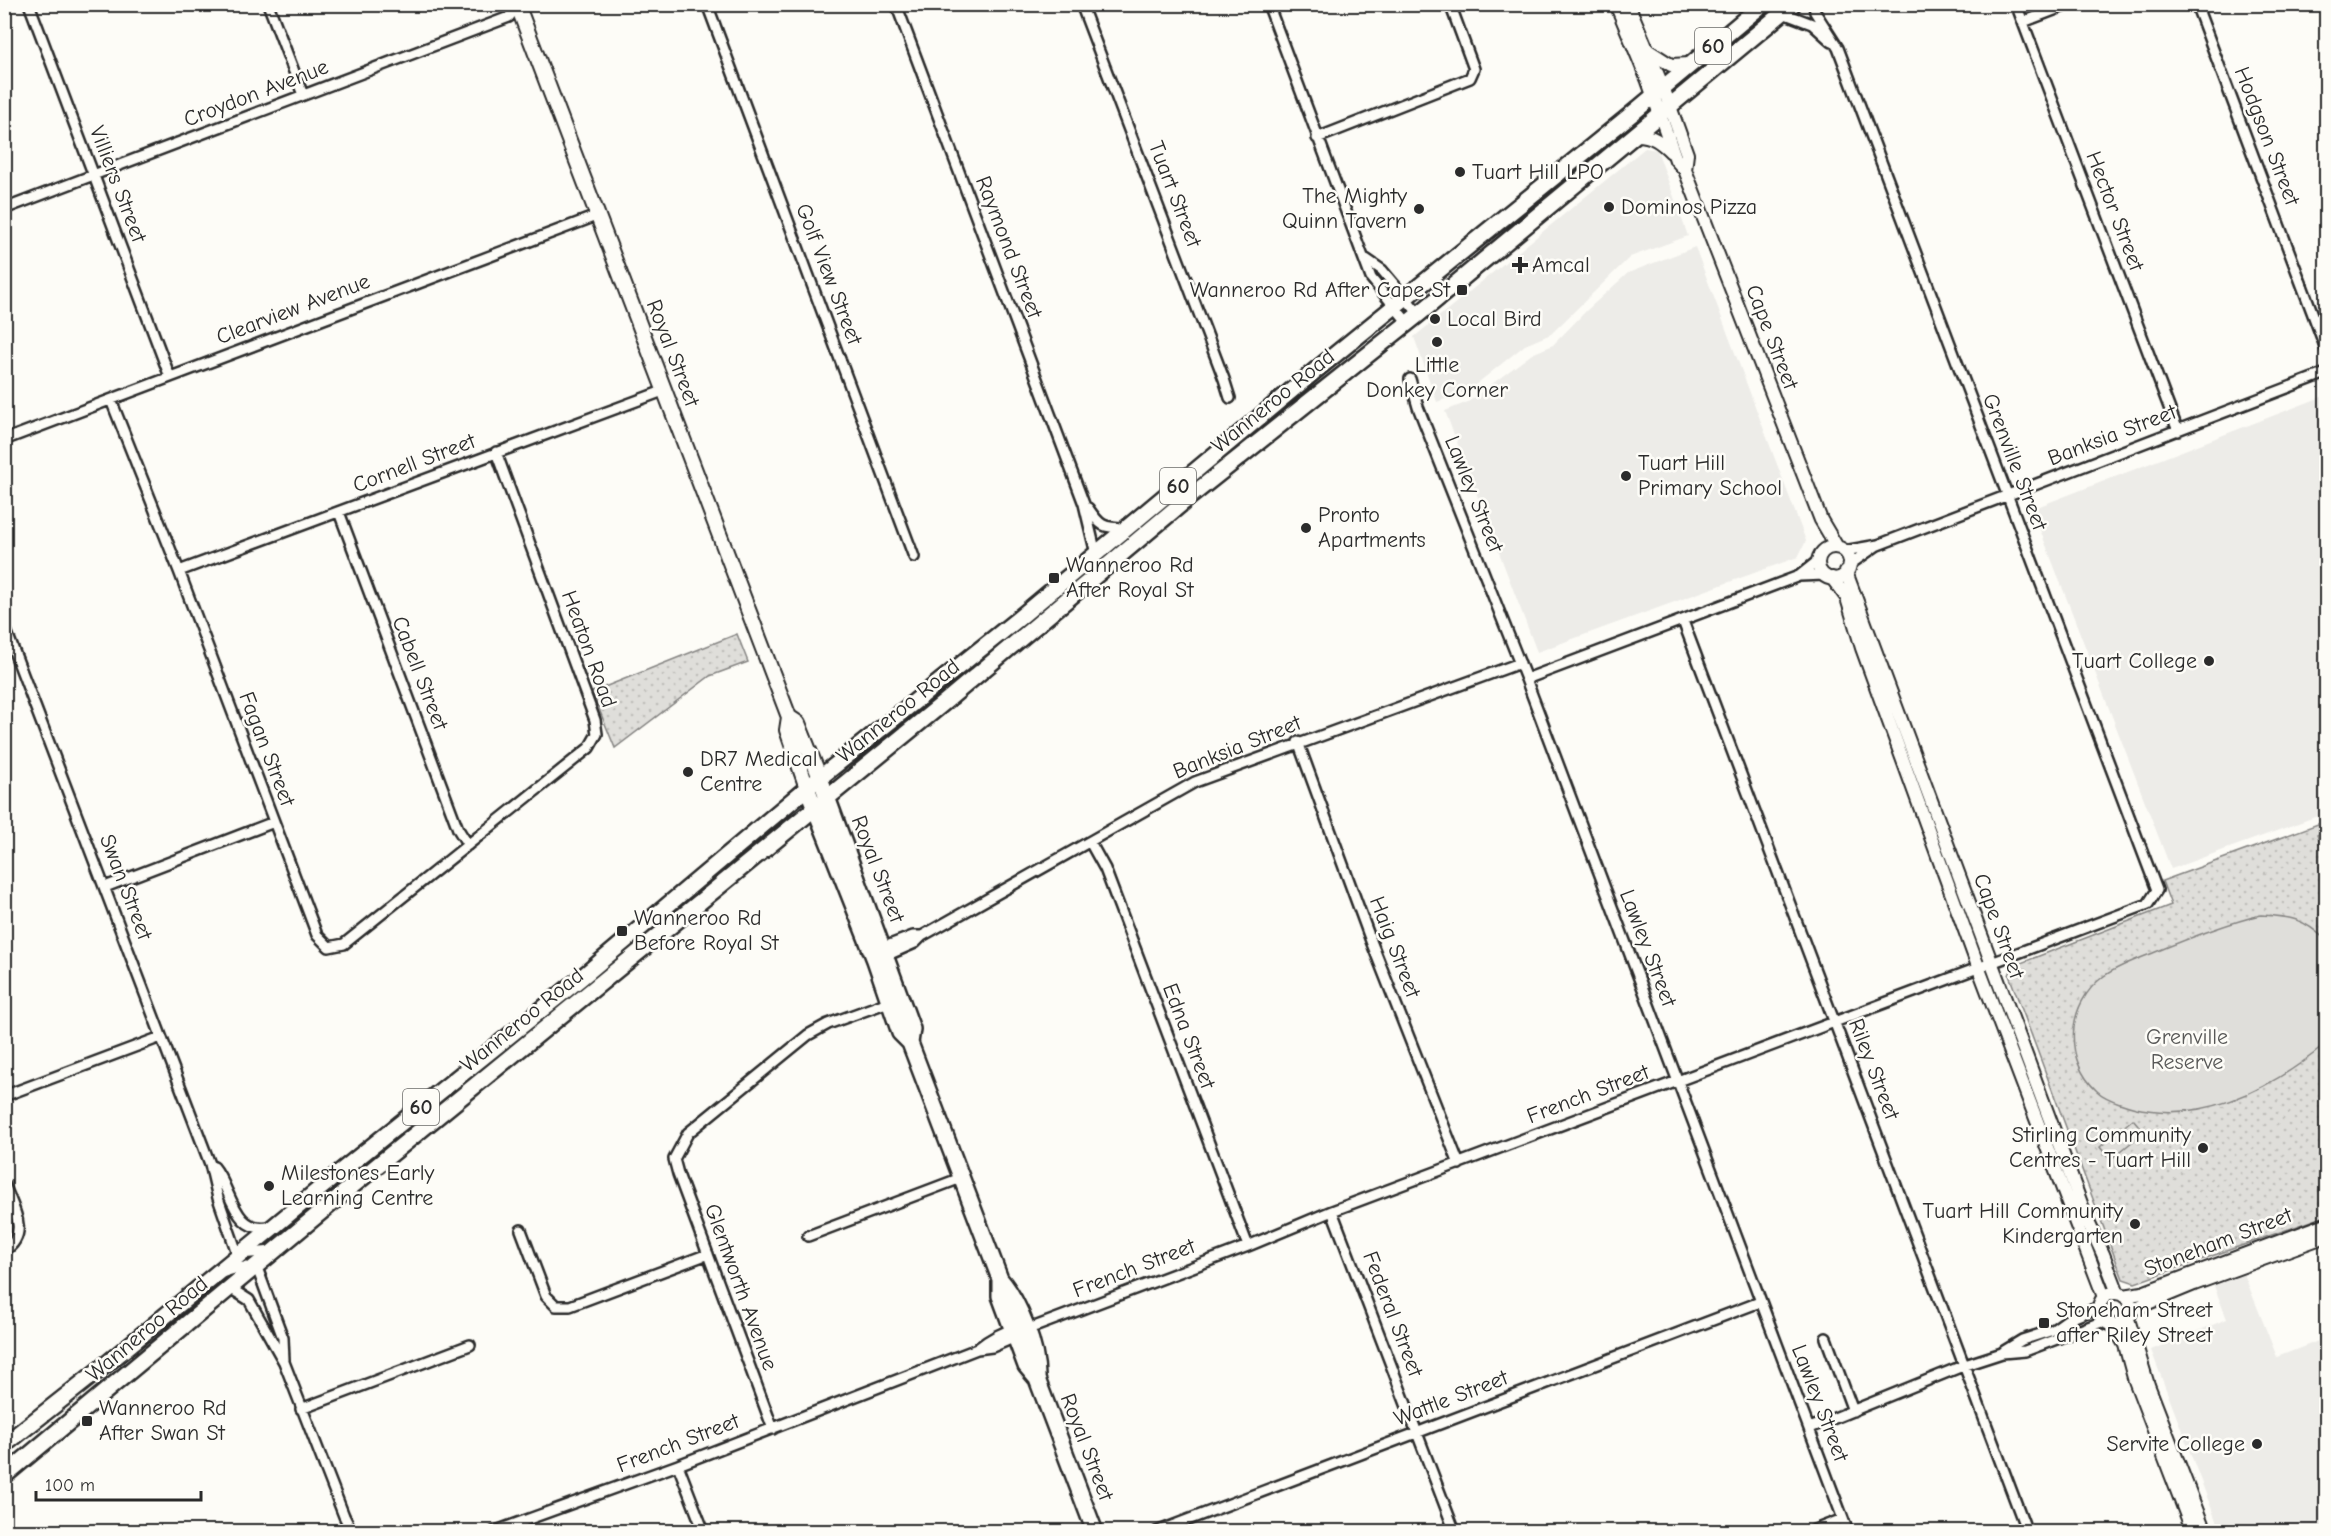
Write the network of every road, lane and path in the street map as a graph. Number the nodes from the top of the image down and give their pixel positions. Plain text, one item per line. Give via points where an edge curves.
1 (29, 4) edge
2 (268, 4) edge
3 (707, 4) edge
4 (896, 4) edge
5 (1082, 4) edge
6 (1268, 4) edge
7 (1450, 4) edge
8 (1616, 4) edge
9 (1628, 4) edge
10 (1763, 4) edge
11 (1814, 4) edge
12 (2016, 4) edge
13 (2070, 4) edge
14 (2196, 4) edge
15 (518, 5) edge
16 (1788, 9) edge
17 (2023, 22) junction
18 (1838, 48) junction
19 (1648, 51) junction
20 (1690, 64) junction
21 (1658, 92) junction
22 (303, 95) junction
23 (1665, 112) junction
24 (1636, 135) junction
25 (1317, 138) junction
26 (1675, 154) junction
27 (1685, 170) junction
28 (94, 176) junction
29 (1575, 185) junction
30 (1517, 205) junction
31 (4, 209) edge
32 (596, 216) junction
33 (1523, 229) junction
34 (1366, 259) junction
35 (1426, 279) junction
36 (1399, 302) junction
37 (1413, 319) junction
38 (2326, 349) edge
39 (2326, 373) edge
40 (170, 377) junction
41 (1410, 379) dead end
42 (663, 391) junction
43 (1230, 398) dead end
44 (111, 400) junction
45 (2178, 431) junction
46 (4, 440) edge
47 (496, 452) junction
48 (2006, 495) junction
49 (1084, 504) junction
50 (339, 512) junction
51 (1821, 520) junction
52 (1128, 528) junction
53 (1878, 545) junction
54 (1840, 549) junction
55 (1096, 554) junction
56 (1820, 556) junction
57 (914, 557) dead end
58 (1848, 569) junction
59 (179, 571) junction
60 (1799, 576) junction
61 (1828, 577) junction
62 (1683, 621) junction
63 (4, 625) edge
64 (1520, 663) junction
65 (1526, 679) junction
66 (789, 717) junction
67 (1298, 742) junction
68 (820, 778) junction
69 (807, 788) junction
70 (821, 803) junction
71 (274, 822) junction
72 (1090, 842) junction
73 (468, 845) junction
74 (105, 887) junction
75 (2157, 890) joint
76 (879, 954) junction
77 (1985, 967) junction
78 (894, 999) junction
79 (1836, 1023) junction
80 (161, 1037) junction
81 (1677, 1081) junction
82 (4, 1096) edge
83 (210, 1164) junction
84 (1459, 1164) junction
85 (961, 1178) junction
86 (4, 1184) edge
87 (1332, 1211) junction
88 (278, 1223) junction
89 (2326, 1224) edge
90 (521, 1230) dead end
91 (808, 1236) dead end
92 (2326, 1236) edge
93 (1248, 1246) junction
94 (4, 1251) edge
95 (275, 1251) junction
96 (240, 1254) junction
97 (708, 1254) junction
98 (255, 1268) junction
99 (216, 1274) junction
100 (230, 1288) junction
101 (2121, 1294) junction
102 (1760, 1302) junction
103 (2102, 1302) junction
104 (2129, 1314) junction
105 (2109, 1323) junction
106 (1018, 1332) junction
107 (1826, 1338) dead end
108 (470, 1345) dead end
109 (2002, 1353) junction
110 (284, 1362) junction
111 (1965, 1365) junction
112 (301, 1409) junction
113 (1853, 1411) junction
114 (1810, 1428) junction
115 (773, 1429) junction
116 (1417, 1432) junction
117 (4, 1445) edge
118 (678, 1465) junction
119 (4, 1476) edge
120 (344, 1516) junction
121 (1843, 1519) junction
122 (347, 1532) edge
123 (352, 1532) edge
124 (493, 1532) edge
125 (704, 1532) edge
126 (1095, 1532) edge
127 (1156, 1532) edge
128 (1455, 1532) edge
129 (1809, 1532) edge
130 (1848, 1532) edge
131 (2027, 1532) edge
132 (2193, 1532) edge
133 (2205, 1532) edge

1 - 28 street, Villiers Street
2 - 22 street
3 - 57 street, Golf View Street
4 - 49 street, Raymond Street
5 - 43 street, Tuart Street
6 - 25 street
7 - 25 street via 1474,69 1470,78
8 - 21 street, Cape Street
9 - 19 street, Cape Street
10 - 20 main road, Wanneroo Road / 60
11 - 18 street, Grenville Street
12 - 17 street, Hector Street
13 - 17 street
14 - 38 street, Hodgson Street
15 - 22 street, Croydon Avenue via 509,17
15 - 32 main road, Royal Street
16 - 18 street, Grenville Street
16 - 23 main road, Wanneroo Road / 60
17 - 45 street, Hector Street
18 - 48 street, Grenville Street
19 - 20 street via 1671,65
19 - 21 street, Cape Street
20 - 21 main road, Wanneroo Road / 60
21 - 23 street, Cape Street
21 - 30 main road, Wanneroo Road / 60
22 - 28 street, Croydon Avenue
23 - 24 main road, Wanneroo Road / 60
23 - 26 street, Cape Street
23 - 27 street, Cape Street via 1686,154
24 - 26 street via 1662,142
24 - 29 main road, Wanneroo Road / 60
25 - 34 street
26 - 27 street, Cape Street
27 - 51 street, Cape Street
28 - 31 street, Croydon Avenue
28 - 40 street, Villiers Street
29 - 30 main road via 1527,209
29 - 33 main road, Wanneroo Road / 60
30 - 35 main road, Wanneroo Road / 60
32 - 40 street, Clearview Avenue
32 - 42 main road, Royal Street
33 - 35 main road via 1510,225 1499,230
33 - 37 main road, Wanneroo Road / 60
34 - 36 street via 1382,270
34 - 36 street via 1371,278
35 - 36 main road, Wanneroo Road / 60
36 - 37 street
36 - 37 street
36 - 52 main road, Wanneroo Road / 60
37 - 70 main road, Wanneroo Road / 60 via 1187,499
39 - 45 street, Banksia Street
40 - 44 street, Clearview Avenue
41 - 64 street, Lawley Street
42 - 47 street, Cornell Street
42 - 66 main road, Royal Street
44 - 46 street, Clearview Avenue
44 - 59 street, Fagan Street
45 - 48 street, Banksia Street
47 - 50 street, Cornell Street
47 - 73 street, Heaton Road via 597,734 589,748
48 - 53 street, Banksia Street
48 - 75 street, Grenville Street
49 - 52 street, Raymond Street via 1105,527
49 - 55 street, Raymond Street
50 - 59 street, Cornell Street
50 - 73 street, Cabell Street via 458,829
51 - 54 street, Cape Street
51 - 56 street, Cape Street
52 - 55 main road, Wanneroo Road / 60
53 - 54 street, Banksia Street
53 - 58 street, Banksia Street
54 - 56 street via 1829,548
54 - 58 street, Cape Street via 1849,560
55 - 68 main road, Wanneroo Road / 60
56 - 60 street
56 - 61 street, Cape Street via 1820,569
58 - 61 street via 1838,578
58 - 77 street, Cape Street
59 - 71 street, Fagan Street
60 - 61 street
60 - 62 street
61 - 77 street, Cape Street via 1847,598 1862,648
62 - 65 street
62 - 79 street, Riley Street
63 - 74 street, Swan Street
64 - 65 street, Lawley Street
64 - 67 street, Banksia Street
65 - 81 street, Lawley Street
66 - 68 main road, Royal Street via 798,723
66 - 69 main road, Royal Street via 787,730
67 - 72 street, Banksia Street via 1195,782
67 - 84 street, Haig Street
68 - 69 main road, Wanneroo Road / 60
68 - 70 main road, Royal Street
69 - 70 main road, Royal Street
69 - 88 main road, Wanneroo Road / 60 via 581,978
70 - 76 main road, Royal Street
70 - 95 main road, Wanneroo Road / 60
71 - 73 street, Fagan Street via 317,935 328,947 344,944
71 - 74 street
72 - 76 street, Banksia Street via 922,936 913,936
72 - 93 street, Edna Street via 1105,869
74 - 80 street, Swan Street
75 - 77 street, French Street via 2148,904
76 - 78 main road, Royal Street
77 - 79 street, French Street
77 - 101 street, Cape Street
77 - 103 street, Cape Street
78 - 85 main road, Royal Street via 912,1029 910,1044
78 - 97 street, Glentworth Avenue via 808,1035 688,1132 674,1159
79 - 81 street, French Street
79 - 111 street, Riley Street
80 - 82 street
80 - 83 street, Swan Street
81 - 84 street, French Street
81 - 102 street, Lawley Street
83 - 88 street, Swan Street via 246,1223 261,1229
83 - 96 street, Swan Street via 218,1198
84 - 87 street, French Street
85 - 91 street
85 - 106 main road, Royal Street via 1000,1279 999,1296
86 - 94 street via 20,1230 17,1239
87 - 93 street, French Street
87 - 116 street, Federal Street
88 - 96 main road, Wanneroo Road / 60
89 - 101 street, Stoneham Street via 2142,1293
90 - 97 street via 546,1296 556,1306 570,1306
92 - 104 street, Stoneham Street via 2194,1284
93 - 106 street, French Street
95 - 96 street
95 - 98 main road, Wanneroo Road / 60
96 - 99 main road, Wanneroo Road / 60
97 - 115 street, Glentworth Avenue
98 - 99 street
98 - 100 main road, Wanneroo Road / 60
98 - 110 street via 283,1338
99 - 117 main road, Wanneroo Road / 60
100 - 110 street via 249,1300
100 - 119 main road, Wanneroo Road / 60
101 - 103 street
101 - 104 street, Cape Street via 2130,1304
102 - 114 street, Lawley Street
102 - 116 street, Wattle Street
103 - 105 street, Cape Street
103 - 109 street
104 - 105 street via 2124,1323
104 - 133 street, Cape Street via 2148,1385
105 - 109 street via 2025,1351
105 - 132 street, Cape Street via 2125,1345
106 - 115 street, French Street via 992,1347 977,1349
106 - 126 main road, Royal Street via 1026,1366 1037,1379
107 - 113 street
108 - 112 street
109 - 111 street
110 - 112 street
111 - 113 street
111 - 131 street, Riley Street
112 - 120 street
113 - 114 street
114 - 121 street, Lawley Street
115 - 118 street, French Street
116 - 127 street, Wattle Street
116 - 128 street, Federal Street
118 - 124 street, French Street
118 - 125 street
120 - 122 street
120 - 123 street
121 - 129 street
121 - 130 street, Lawley Street

